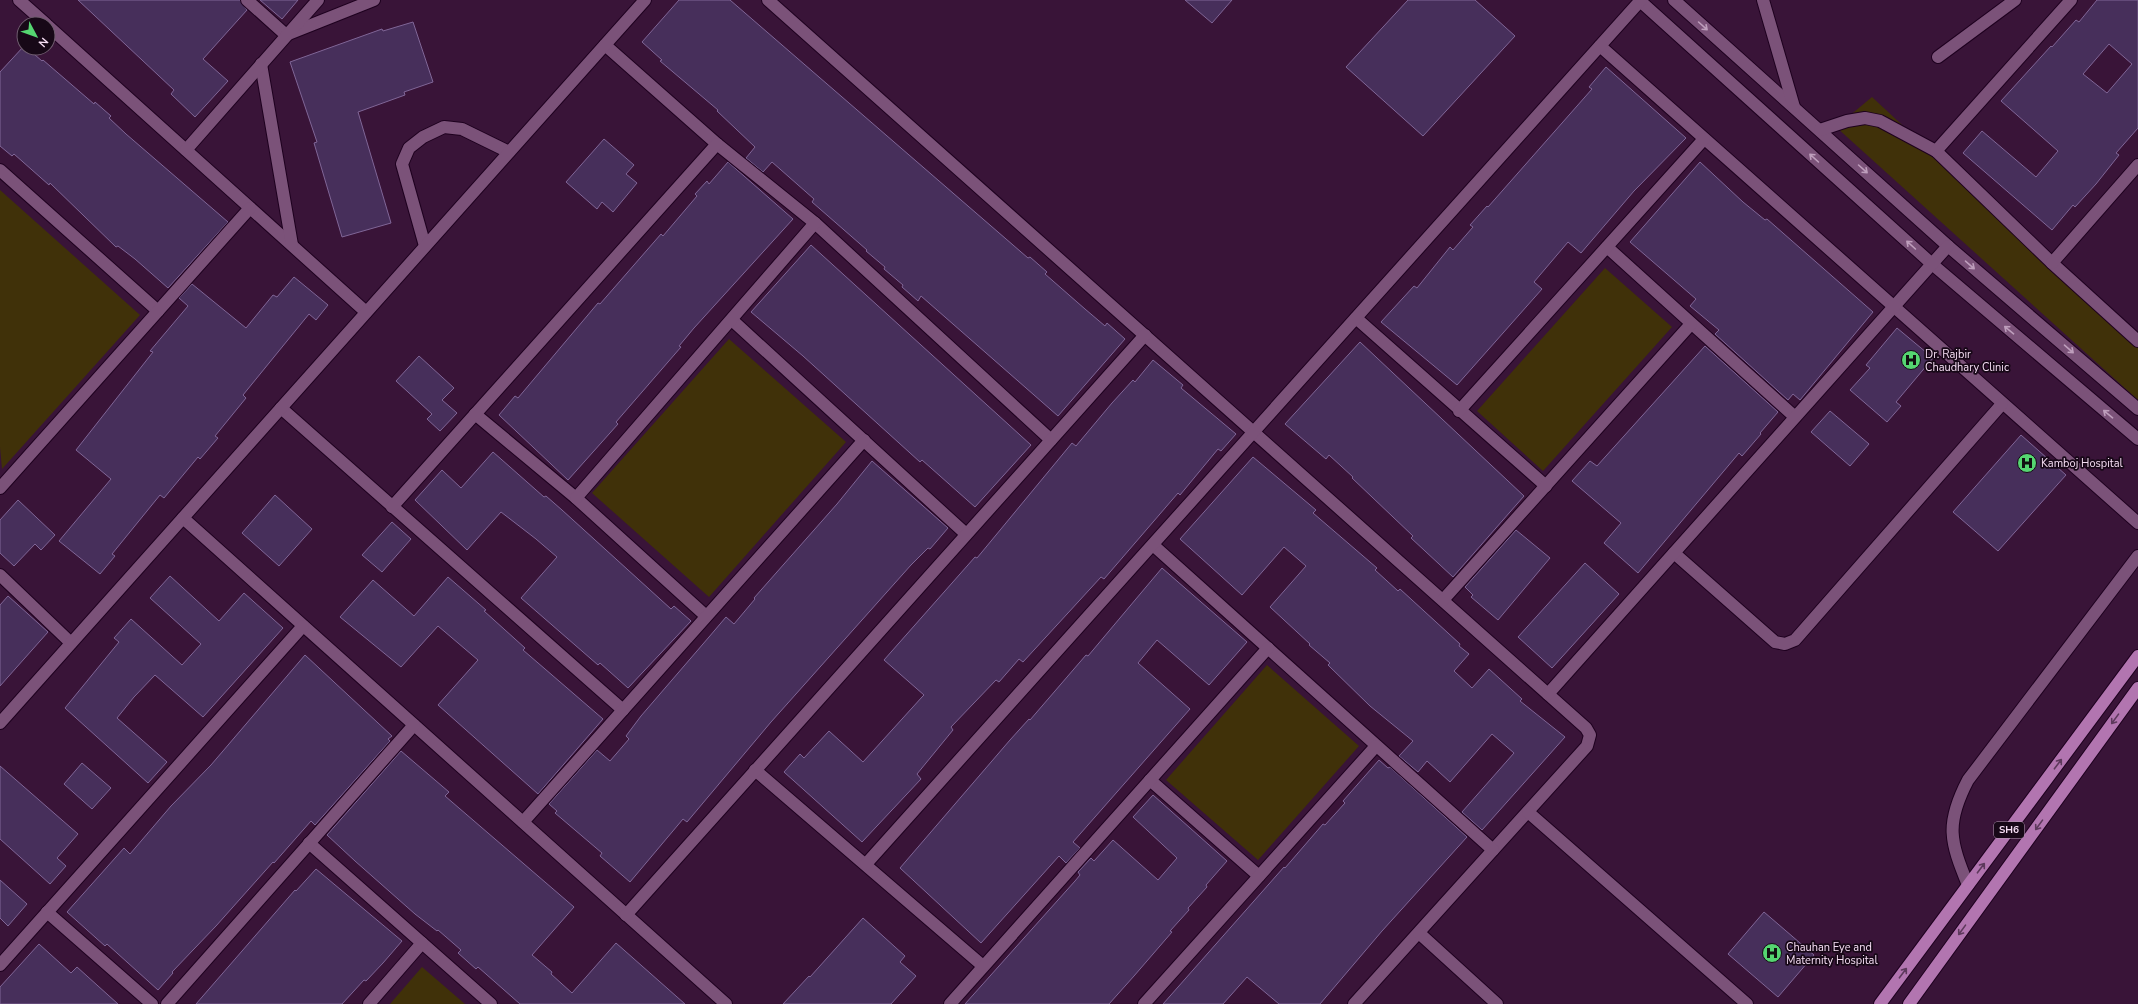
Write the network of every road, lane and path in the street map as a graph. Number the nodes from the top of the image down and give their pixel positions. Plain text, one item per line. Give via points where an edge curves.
1 (19, 0) edge
2 (247, 0) edge
3 (318, 0) edge
4 (374, 0) edge
5 (645, 0) edge
6 (768, 0) edge
7 (1640, 0) edge
8 (1763, 0) edge
9 (2015, 0) edge
10 (2071, 0) edge
11 (1682, 2) edge
12 (37, 16) edge
13 (56, 33) edge
14 (286, 35) junction
15 (605, 44) junction
16 (1600, 46) junction
17 (1938, 57) dead end
18 (261, 64) junction
19 (1794, 107) junction
20 (1820, 130) junction
21 (1704, 139) junction
22 (718, 144) junction
23 (186, 150) junction
24 (1936, 151) junction
25 (509, 152) junction
26 (2138, 165) edge
27 (0, 170) edge
28 (250, 208) junction
29 (815, 223) junction
30 (292, 245) junction
31 (425, 246) junction
32 (1948, 246) junction
33 (1607, 247) junction
34 (2052, 263) junction
35 (1932, 264) junction
36 (1893, 307) junction
37 (158, 311) junction
38 (366, 312) junction
39 (1356, 318) junction
40 (732, 320) junction
41 (1691, 324) junction
42 (1145, 335) junction
43 (2138, 341) edge
44 (2002, 404) junction
45 (281, 408) junction
46 (2138, 409) edge
47 (1459, 411) junction
48 (475, 414) junction
49 (1795, 417) junction
50 (1254, 432) junction
51 (2138, 439) edge
52 (864, 440) junction
53 (1051, 440) junction
54 (1546, 486) junction
55 (0, 488) edge
56 (576, 498) junction
57 (392, 507) junction
58 (183, 518) junction
59 (2138, 523) edge
60 (966, 534) junction
61 (1153, 545) junction
62 (1674, 553) junction
63 (2138, 556) edge
64 (0, 575) edge
65 (1443, 600) junction
66 (706, 616) junction
67 (303, 626) junction
68 (71, 643) junction
69 (1268, 648) junction
70 (2138, 656) edge
71 (2138, 688) edge
72 (1548, 694) junction
73 (622, 710) junction
74 (0, 723) edge
75 (414, 725) junction
76 (1376, 746) junction
77 (755, 770) junction
78 (1150, 780) junction
79 (1528, 812) junction
80 (523, 822) junction
81 (309, 843) junction
82 (1493, 850) junction
83 (866, 864) junction
84 (1259, 876) junction
85 (1968, 885) junction
86 (47, 912) junction
87 (626, 914) junction
88 (1418, 933) junction
89 (422, 943) junction
90 (0, 965) edge
91 (983, 966) junction
92 (152, 1004) edge
93 (167, 1004) edge
94 (369, 1004) edge
95 (491, 1004) edge
96 (726, 1004) edge
97 (950, 1004) edge
98 (1144, 1004) edge
99 (1354, 1004) edge
100 (1497, 1004) edge
101 (1747, 1004) edge
102 (1880, 1004) edge
103 (1909, 1004) edge

1 - 12 street
2 - 14 street
3 - 14 street
4 - 14 street
5 - 15 street
6 - 42 street
7 - 16 street
35 -> 7 street
8 - 19 street
9 - 17 street
10 - 24 street
11 -> 19 street
13 - 23 street
14 - 18 street
15 - 22 street
15 - 25 street
16 - 21 street
16 - 39 street
18 - 23 street
18 - 30 street
19 - 20 street
20 - 24 street via 1865,118 1880,121
20 -> 32 street
21 - 33 street
21 - 36 street
22 - 29 street
22 - 48 street
23 - 28 street
24 - 34 street
25 - 31 street
25 - 31 street via 462,129 444,127 423,137 409,148 402,164
26 - 34 street
27 - 37 street
28 - 30 street
28 - 37 street
29 - 40 street
29 - 53 street
30 - 38 street
31 - 38 street
32 - 35 street
32 -> 46 street
33 - 41 street
33 - 47 street
34 - 43 street
35 - 36 street
51 -> 35 street
36 - 44 street
36 - 49 street
37 - 55 street
38 - 45 street
39 - 47 street
39 - 50 street
40 - 52 street
40 - 56 street
41 - 49 street
41 - 54 street
42 - 50 street
42 - 53 street
44 - 59 street
44 - 62 street via 1795,640 1785,644 1775,642
45 - 57 street
45 - 58 street
47 - 54 street
48 - 56 street
48 - 57 street
49 - 62 street
50 - 61 street
50 - 65 street
52 - 60 street
52 - 66 street
53 - 60 street
54 - 65 street
56 - 66 street
57 - 73 street
58 - 67 street
58 - 68 street
60 - 77 street
61 - 69 street
61 - 83 street
62 - 72 street
63 - 85 street via 1968,780 1957,802 1952,825 1955,853
64 - 68 street
65 - 72 street
66 - 73 street
67 - 75 street
67 - 86 street
68 - 74 street
69 - 76 street
69 - 78 street
85 -> 70 main road, SH6
71 -> 103 main road, SH6
72 - 79 street via 1586,728 1590,735 1587,746
73 - 80 street
75 - 80 street
75 - 81 street
76 - 82 street
76 - 84 street
77 - 83 street
77 - 87 street
78 - 84 street
78 - 91 street
79 - 82 street
79 - 101 street
80 - 87 street
81 - 89 street
81 - 93 street
82 - 88 street
83 - 91 street
84 - 98 street
102 -> 85 main road, SH6
86 - 90 street
86 - 92 street
87 - 96 street
88 - 99 street
88 - 100 street
89 - 94 street
89 - 95 street
91 - 97 street

